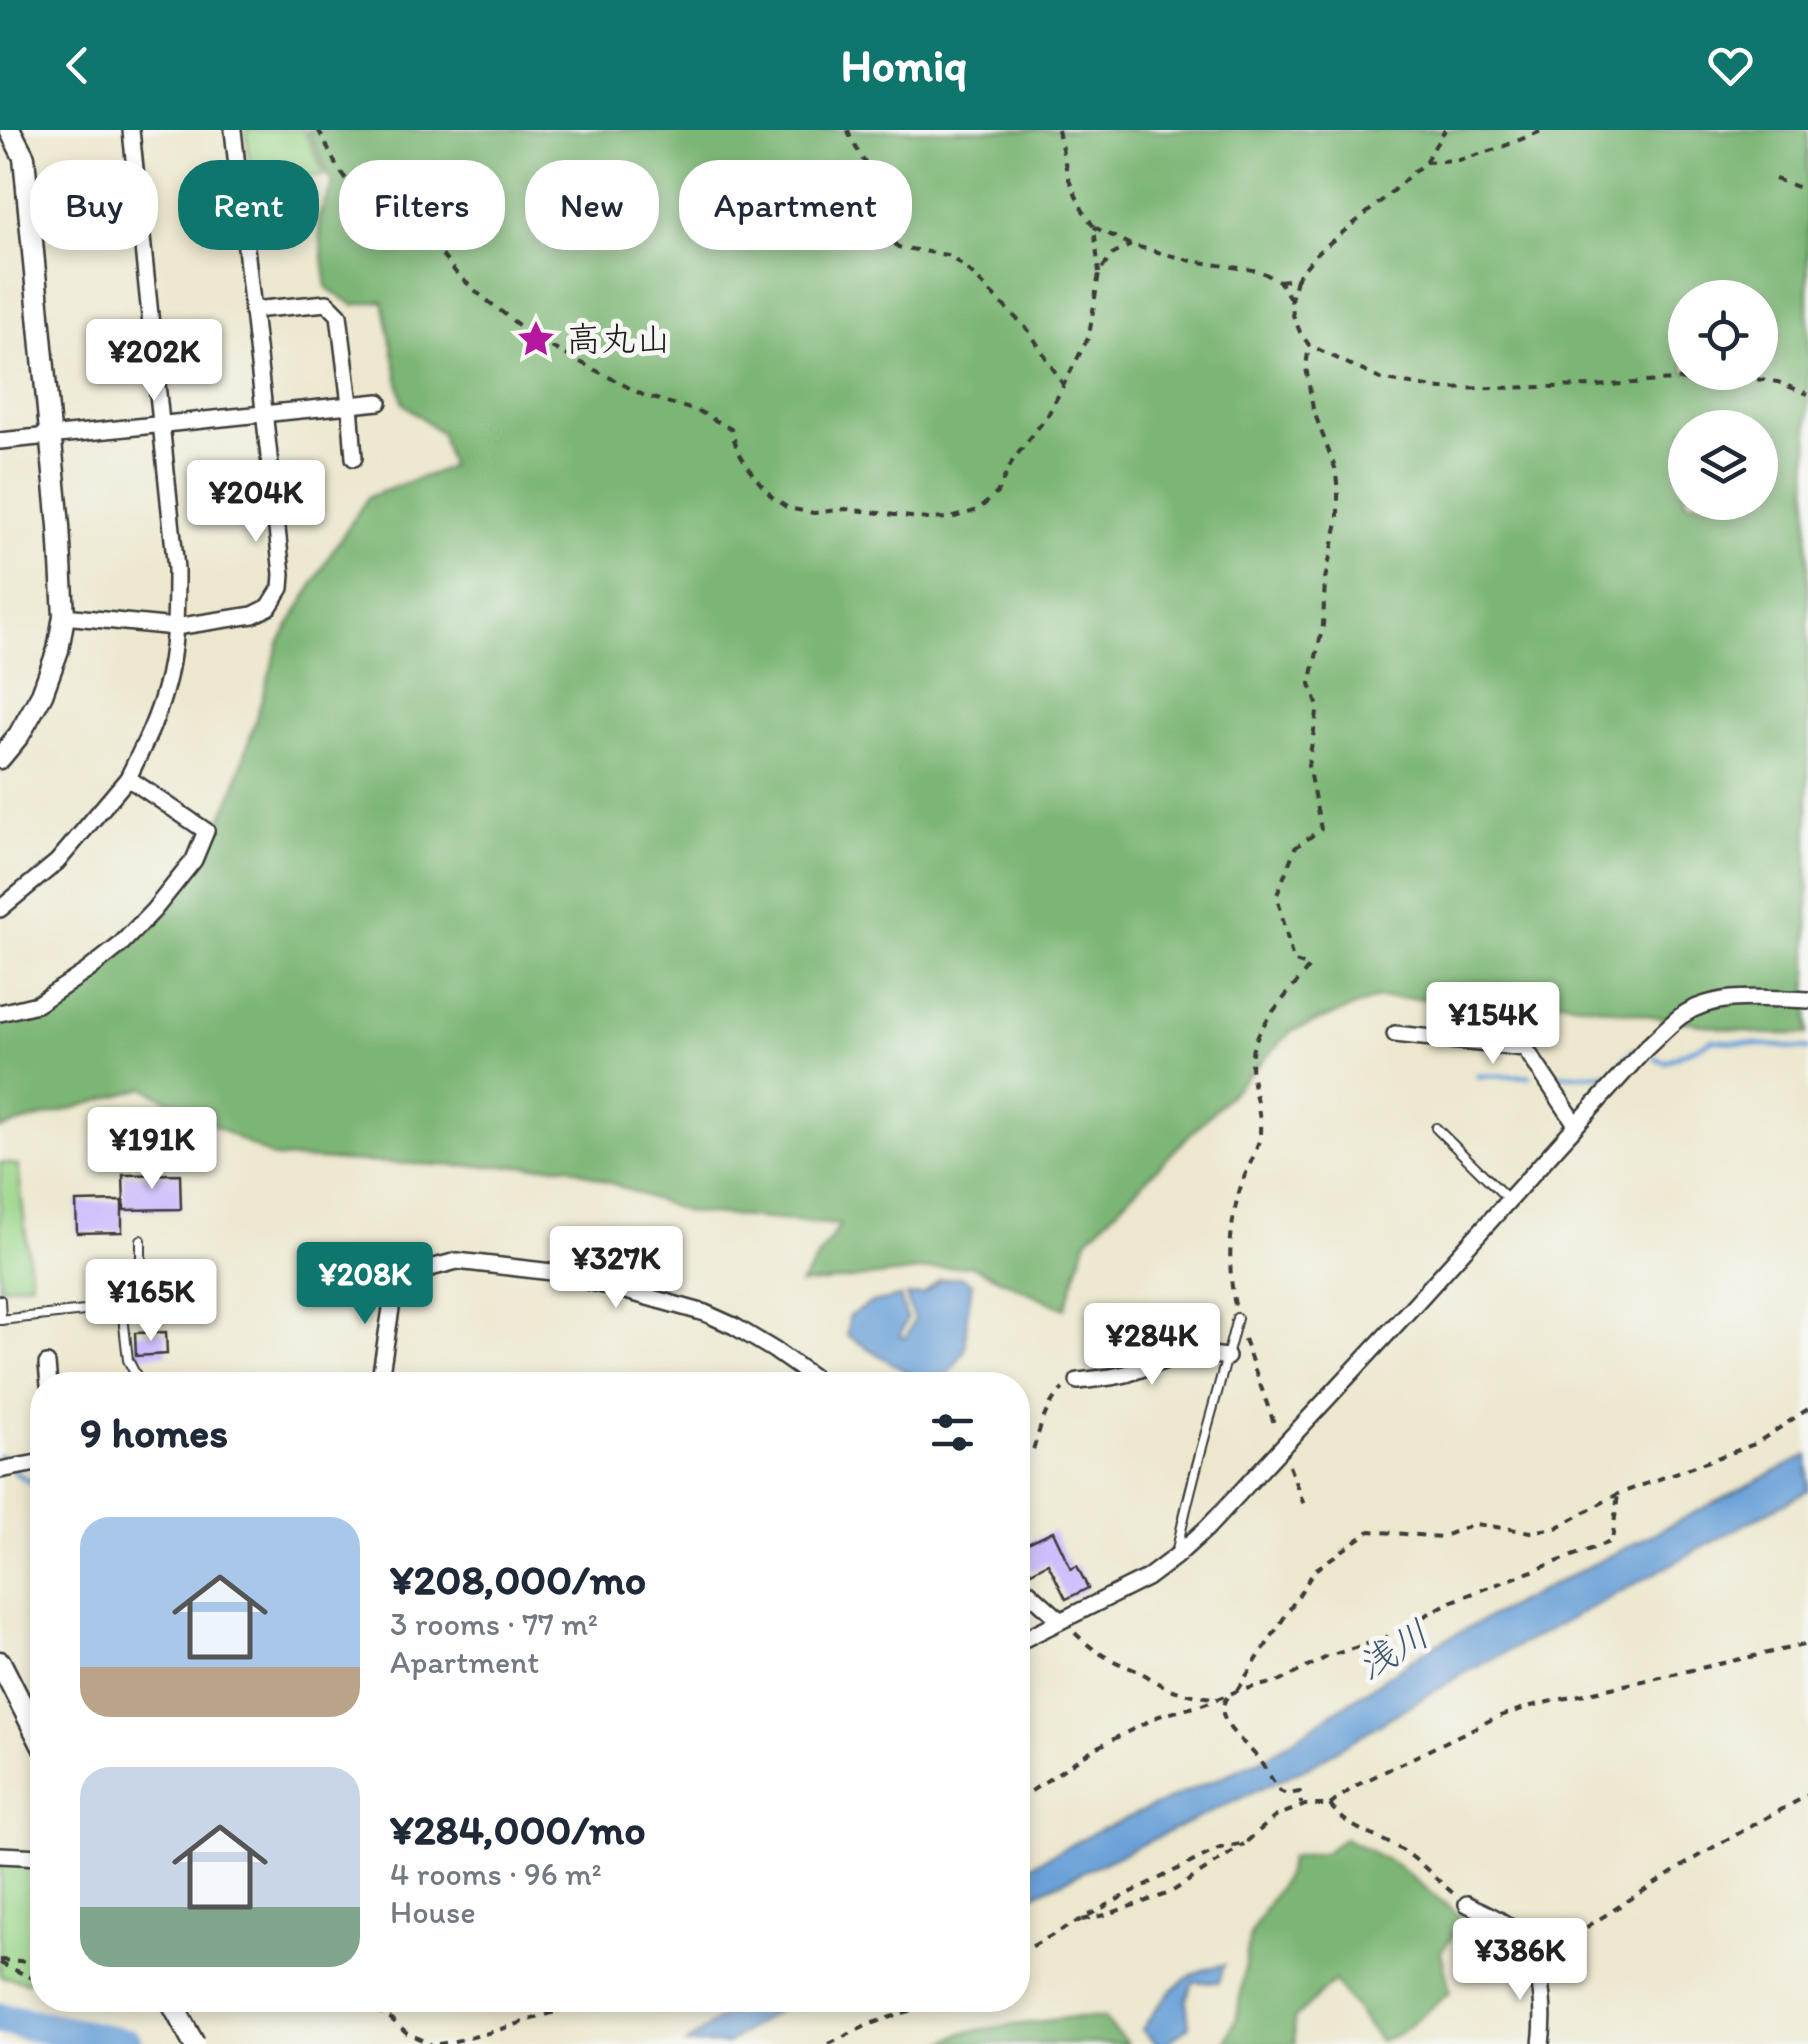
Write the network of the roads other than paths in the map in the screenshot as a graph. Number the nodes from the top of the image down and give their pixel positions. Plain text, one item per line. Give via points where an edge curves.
1 (11, 130) edge
2 (131, 130) edge
3 (233, 130) edge
4 (252, 310) junction
5 (379, 402) dead end
6 (350, 404) junction
7 (263, 414) junction
8 (160, 426) junction
9 (48, 436) junction
10 (0, 441) edge
11 (354, 458) dead end
12 (64, 616) junction
13 (176, 627) junction
14 (0, 758) edge
15 (128, 778) junction
16 (1, 906) edge
17 (1808, 1000) edge
18 (0, 1014) edge
19 (1395, 1034) dead end
20 (1576, 1124) junction
21 (1436, 1128) dead end
22 (1508, 1199) junction
23 (141, 1240) dead end
24 (318, 1277) dead end
25 (396, 1277) junction
26 (0, 1300) edge
27 (122, 1307) junction
28 (1237, 1318) road end
29 (1, 1320) edge
30 (1228, 1356) junction
31 (47, 1364) dead end
32 (48, 1372) edge
33 (135, 1372) edge
34 (380, 1372) edge
35 (805, 1372) edge
36 (1078, 1380) road end
37 (1176, 1557) junction
38 (1030, 1593) edge
39 (1060, 1620) junction
40 (1030, 1636) edge
41 (0, 1662) edge
42 (30, 1721) edge
43 (0, 1855) edge
44 (30, 1856) edge
45 (1467, 1904) road end
46 (177, 2012) edge
47 (194, 2044) edge
48 (1541, 2044) edge

1 - 9 street via 24,157
2 - 8 street
3 - 4 street
4 - 6 street via 326,303 339,315
4 - 7 street
5 - 6 street
6 - 7 street
6 - 11 street
7 - 8 street
7 - 13 street via 281,588 269,607 252,615
8 - 9 street
8 - 13 street
9 - 10 street
9 - 12 street
12 - 13 street
12 - 14 street via 42,694
13 - 15 street via 166,688
15 - 16 street via 57,862
15 - 18 street via 206,831 194,860 154,911 87,972 37,1004
17 - 20 street via 1734,998 1683,1014
19 - 20 street via 1525,1048
20 - 22 street
21 - 22 lane
22 - 37 street
23 - 27 lane via 141,1304
24 - 25 lane
25 - 34 street
25 - 35 street via 458,1260 552,1272 705,1313
26 - 29 lane
27 - 29 lane
27 - 33 lane
28 - 30 lane
30 - 36 street via 1200,1352
30 - 37 lane via 1186,1498
31 - 32 street
37 - 39 street via 1148,1578
38 - 39 street
39 - 40 street
41 - 42 street
43 - 44 street
45 - 48 street via 1524,1940 1543,2006
46 - 47 street, bridge

